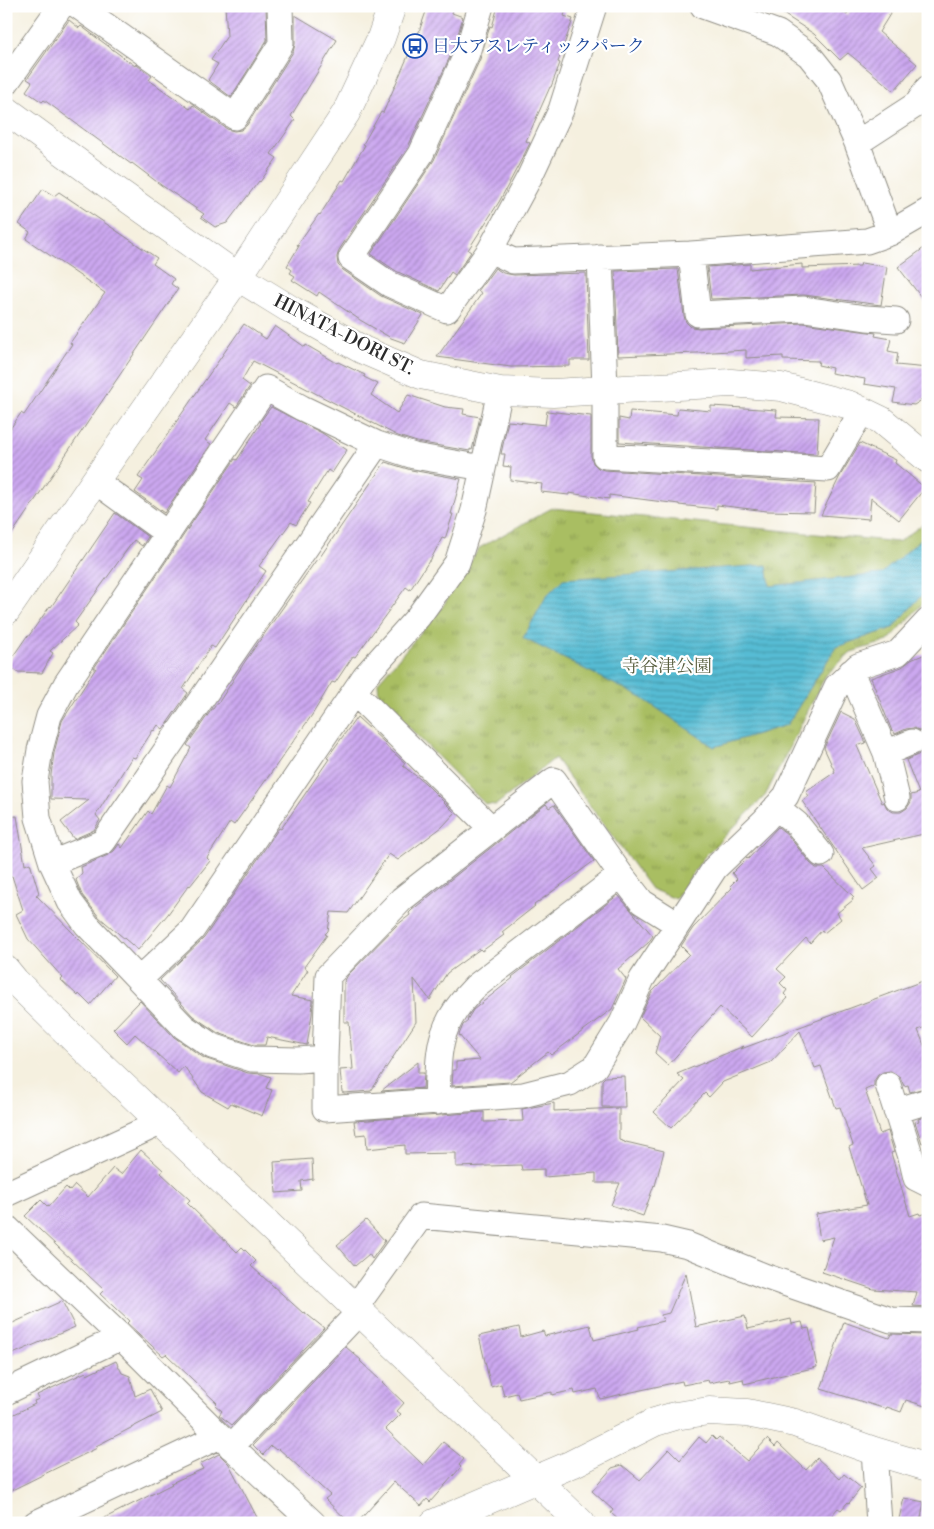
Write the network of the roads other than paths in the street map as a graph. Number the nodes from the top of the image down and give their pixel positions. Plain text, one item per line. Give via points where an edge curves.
1 (61, 6) edge
2 (78, 6) edge
3 (280, 6) edge
4 (392, 6) edge
5 (481, 6) edge
6 (594, 6) edge
7 (703, 6) edge
8 (6, 83) edge
9 (928, 88) edge
10 (6, 110) edge
11 (857, 143) junction
12 (928, 211) edge
13 (890, 233) junction
14 (490, 250) junction
15 (691, 254) junction
16 (600, 257) junction
17 (238, 277) junction
18 (896, 320) dead end
19 (605, 389) junction
20 (500, 391) junction
21 (862, 411) junction
22 (376, 444) junction
23 (928, 459) edge
24 (483, 468) junction
25 (95, 481) junction
26 (168, 534) junction
27 (6, 611) edge
28 (928, 621) edge
29 (851, 672) junction
30 (355, 693) junction
31 (912, 742) dead end
32 (886, 753) junction
33 (897, 798) dead end
34 (776, 807) junction
35 (491, 828) junction
36 (821, 854) dead end
37 (52, 863) junction
38 (621, 876) junction
39 (677, 924) junction
40 (6, 970) edge
41 (140, 979) junction
42 (325, 1058) junction
43 (888, 1085) dead end
44 (928, 1101) edge
45 (437, 1102) junction
46 (896, 1111) junction
47 (162, 1122) junction
48 (928, 1184) edge
49 (6, 1194) edge
50 (6, 1227) edge
51 (357, 1310) junction
52 (928, 1321) edge
53 (121, 1337) junction
54 (6, 1392) edge
55 (225, 1442) junction
56 (874, 1451) junction
57 (928, 1467) edge
58 (536, 1480) junction
59 (36, 1523) edge
60 (313, 1523) edge
61 (434, 1523) edge
62 (580, 1523) edge
63 (879, 1523) edge

1 - 8 street
2 - 3 street via 235,118 281,44
4 - 17 street via 381,38 346,113
5 - 14 street via 467,53 421,154 351,258 389,284 446,310
6 - 14 street via 560,110
7 - 11 street via 778,33 810,55 829,80
9 - 11 street via 917,104
10 - 17 street, HINATA-DORI ST.
11 - 13 street
12 - 13 street
13 - 15 street via 867,240
14 - 16 street via 513,261
15 - 16 street
15 - 18 street via 698,314 804,308
16 - 19 street
17 - 20 street, HINATA-DORI ST. via 363,350 421,375
17 - 25 street
19 - 20 street, HINATA-DORI ST.
19 - 21 street, HINATA-DORI ST. via 731,383 781,387
19 - 21 street via 606,456 828,469
20 - 24 street
21 - 23 street, HINATA-DORI ST. via 881,420
22 - 24 street via 414,456
22 - 26 street via 266,388
22 - 37 street via 103,842
24 - 30 street via 457,563 418,617
25 - 26 street
25 - 27 street
26 - 37 street via 66,684 49,716 35,781 38,818
28 - 29 street via 898,652 858,666
29 - 32 street
29 - 34 street via 837,686 786,796
30 - 35 street
30 - 41 street via 192,930
31 - 32 street
32 - 33 street
34 - 36 street via 797,824
34 - 39 street via 715,868
35 - 38 street via 554,780
35 - 42 street via 402,899 328,976
37 - 41 street via 70,902 81,917
38 - 39 street via 642,902
38 - 45 street via 475,987 460,1002 445,1027 438,1052
39 - 45 street via 642,979 622,1024 595,1067 570,1083 523,1095
40 - 47 street
41 - 42 street via 184,1027 212,1046 252,1059
42 - 45 street via 325,1109
43 - 46 street
44 - 46 street
46 - 48 street via 916,1178
47 - 49 street
47 - 51 street
50 - 53 street
51 - 52 street via 421,1216 662,1239 688,1245 764,1276 891,1320
51 - 55 street
51 - 58 street
53 - 54 street
53 - 55 street
55 - 59 street
55 - 60 street
56 - 57 street
56 - 58 street via 795,1423 747,1413 710,1412 655,1422
56 - 63 street
58 - 61 street
58 - 62 street

